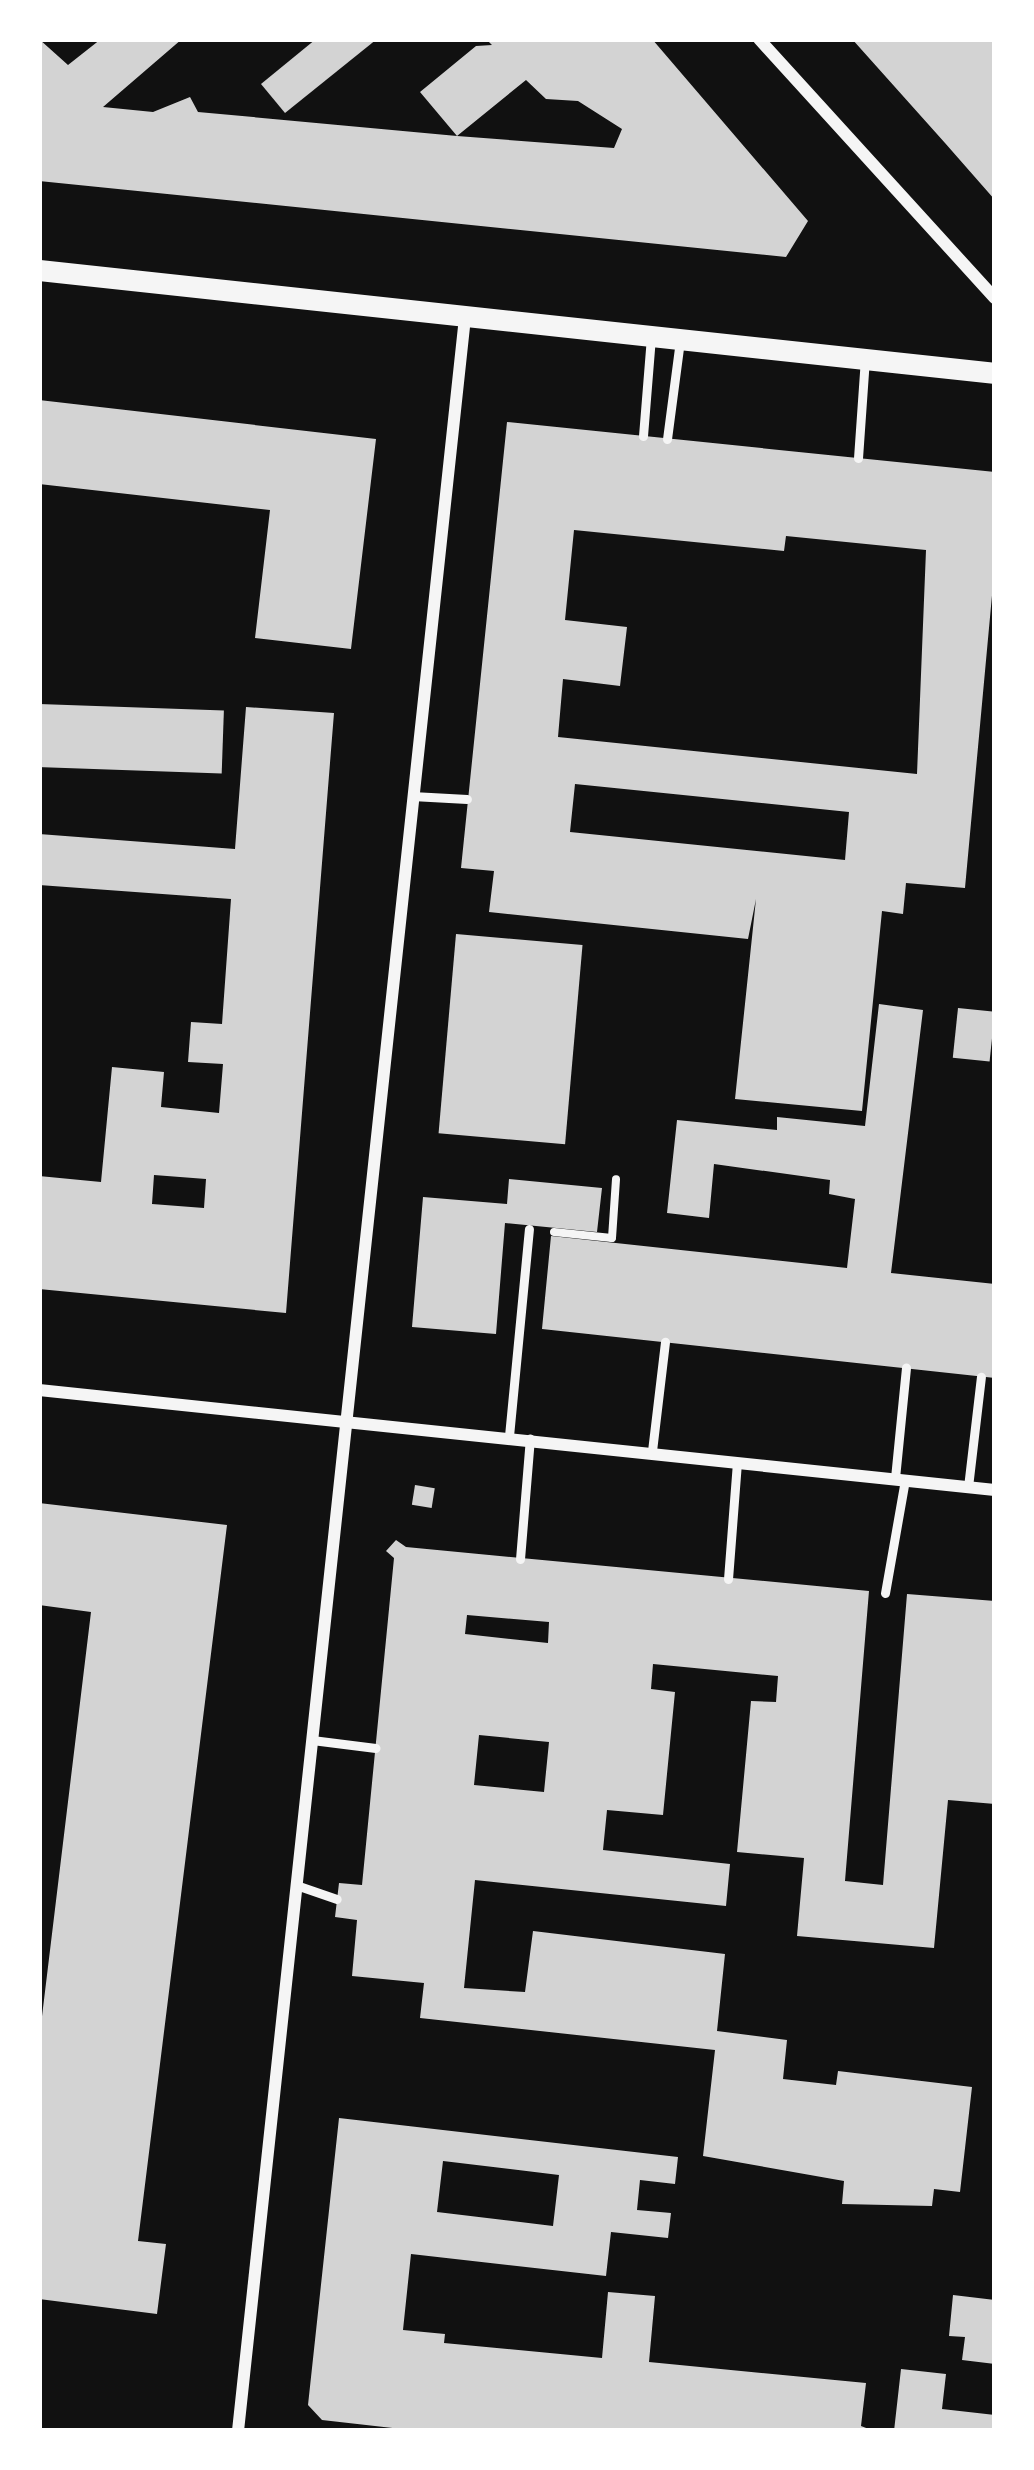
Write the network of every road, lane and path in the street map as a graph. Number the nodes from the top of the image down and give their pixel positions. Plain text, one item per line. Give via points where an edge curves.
1 (759, 39) edge
2 (39, 270) edge
3 (995, 298) edge
4 (465, 316) junction
5 (651, 336) junction
6 (680, 340) junction
7 (865, 359) junction
8 (995, 374) edge
9 (643, 436) dead end
10 (667, 439) dead end
11 (858, 458) dead end
12 (412, 796) junction
13 (467, 799) dead end
14 (616, 1179) dead end
15 (529, 1229) joint
16 (665, 1342) dead end
17 (906, 1368) dead end
18 (981, 1377) dead end
19 (39, 1390) edge
20 (346, 1420) junction
21 (509, 1436) junction
22 (530, 1438) junction
23 (652, 1450) junction
24 (737, 1462) junction
25 (900, 1479) junction
26 (968, 1487) junction
27 (995, 1490) edge
28 (520, 1558) dead end
29 (728, 1579) dead end
30 (885, 1593) dead end
31 (312, 1740) junction
32 (376, 1748) dead end
33 (296, 1885) junction
34 (337, 1899) dead end
35 (238, 2431) edge

1 - 3 street
2 - 4 street
4 - 5 street
4 - 12 street
5 - 6 street
5 - 9 lane
6 - 7 street
6 - 10 lane
7 - 8 street
7 - 11 lane
12 - 13 lane
12 - 20 street
14 - 15 path via 612,1238
15 - 21 lane
16 - 23 lane
17 - 25 lane
18 - 26 lane
19 - 20 street
20 - 21 street
20 - 31 street
21 - 22 street
22 - 23 street
22 - 28 lane
23 - 24 street
24 - 25 street
24 - 29 lane
25 - 26 street
25 - 30 lane
26 - 27 street
31 - 32 lane
31 - 33 street
33 - 34 lane
33 - 35 street

